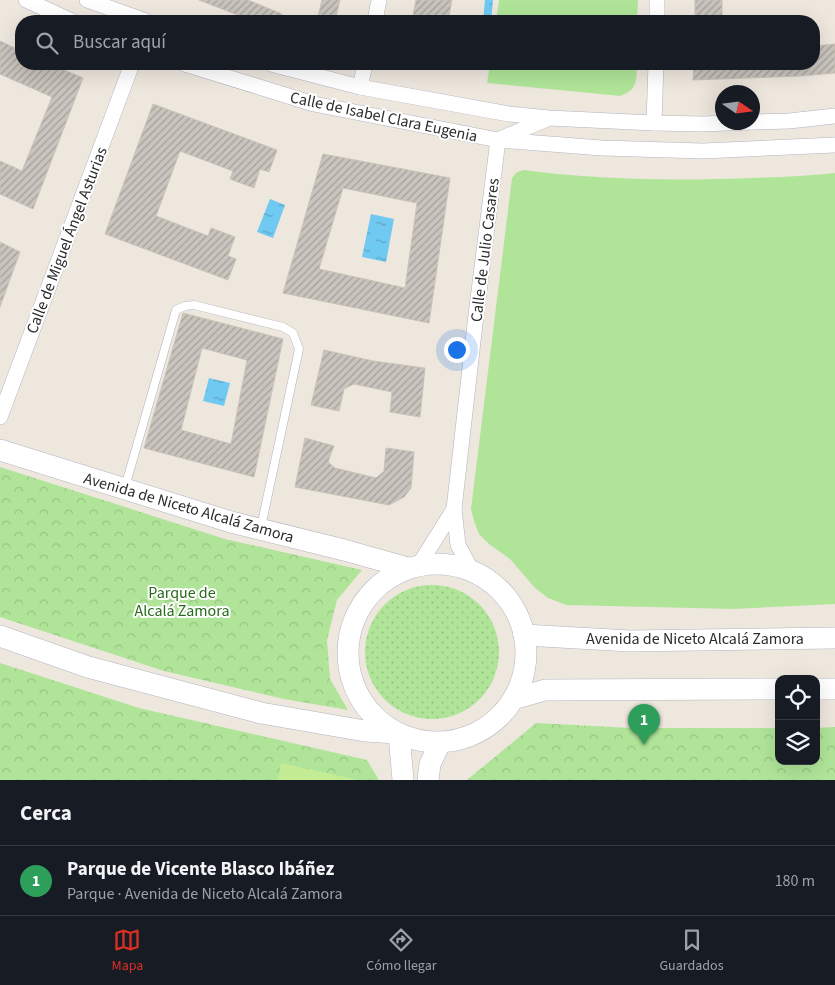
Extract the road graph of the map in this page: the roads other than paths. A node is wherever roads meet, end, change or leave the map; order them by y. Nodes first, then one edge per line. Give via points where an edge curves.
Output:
1 (26, 0) edge
2 (87, 0) edge
3 (379, 0) edge
4 (657, 0) edge
5 (59, 15) edge
6 (129, 15) edge
7 (376, 15) edge
8 (657, 15) edge
9 (130, 70) edge
10 (204, 70) edge
11 (293, 70) edge
12 (364, 70) edge
13 (656, 70) edge
14 (360, 88) junction
15 (835, 116) edge
16 (549, 118) junction
17 (760, 121) edge
18 (654, 124) junction
19 (715, 124) edge
20 (498, 140) junction
21 (835, 143) edge
22 (0, 416) edge
23 (0, 450) edge
24 (124, 489) junction
25 (454, 509) junction
26 (260, 530) junction
27 (413, 567) junction
28 (472, 571) junction
29 (524, 635) junction
30 (0, 636) edge
31 (835, 638) edge
32 (775, 689) edge
33 (820, 689) edge
34 (835, 689) edge
35 (513, 699) junction
36 (398, 734) junction
37 (440, 742) junction
38 (403, 780) edge
39 (428, 780) edge

1 - 5 street
2 - 6 street
3 - 7 street
4 - 8 street
9 - 22 street, Calle de Miguel Ángel Asturias
10 - 20 street, Calle de Isabel Clara Eugenia via 314,104
11 - 14 street, Calle de Isabel Clara Eugenia
12 - 14 street
13 - 18 street
14 - 16 street, Calle de Isabel Clara Eugenia
15 - 17 street, Calle de Isabel Clara Eugenia
16 - 18 street, Calle de Isabel Clara Eugenia
16 - 20 street, Calle de Isabel Clara Eugenia
18 - 19 street, Calle de Isabel Clara Eugenia
20 - 21 street, Calle de Isabel Clara Eugenia via 703,151 819,147
20 - 25 street, Calle de Julio Casares
23 - 24 street, Avenida de Niceto Alcalá Zamora
24 - 26 street, Avenida de Niceto Alcalá Zamora
24 - 26 lane via 176,310 194,305 283,327 293,333 299,349
25 - 27 street, Calle de Julio Casares
25 - 28 street, Calle de Julio Casares via 458,545
26 - 27 street, Avenida de Niceto Alcalá Zamora
27 - 28 street via 446,564
27 - 36 street via 387,579 370,594 357,614 349,636 352,682 362,703
28 - 29 street via 496,586 514,608
29 - 31 street, Avenida de Niceto Alcalá Zamora via 630,641
29 - 35 street via 524,671
30 - 36 street via 88,667 262,713
32 - 35 street via 545,690
33 - 34 street
35 - 37 street via 500,716 482,730 462,739
36 - 37 street via 419,741
36 - 38 street
37 - 39 street via 430,764

